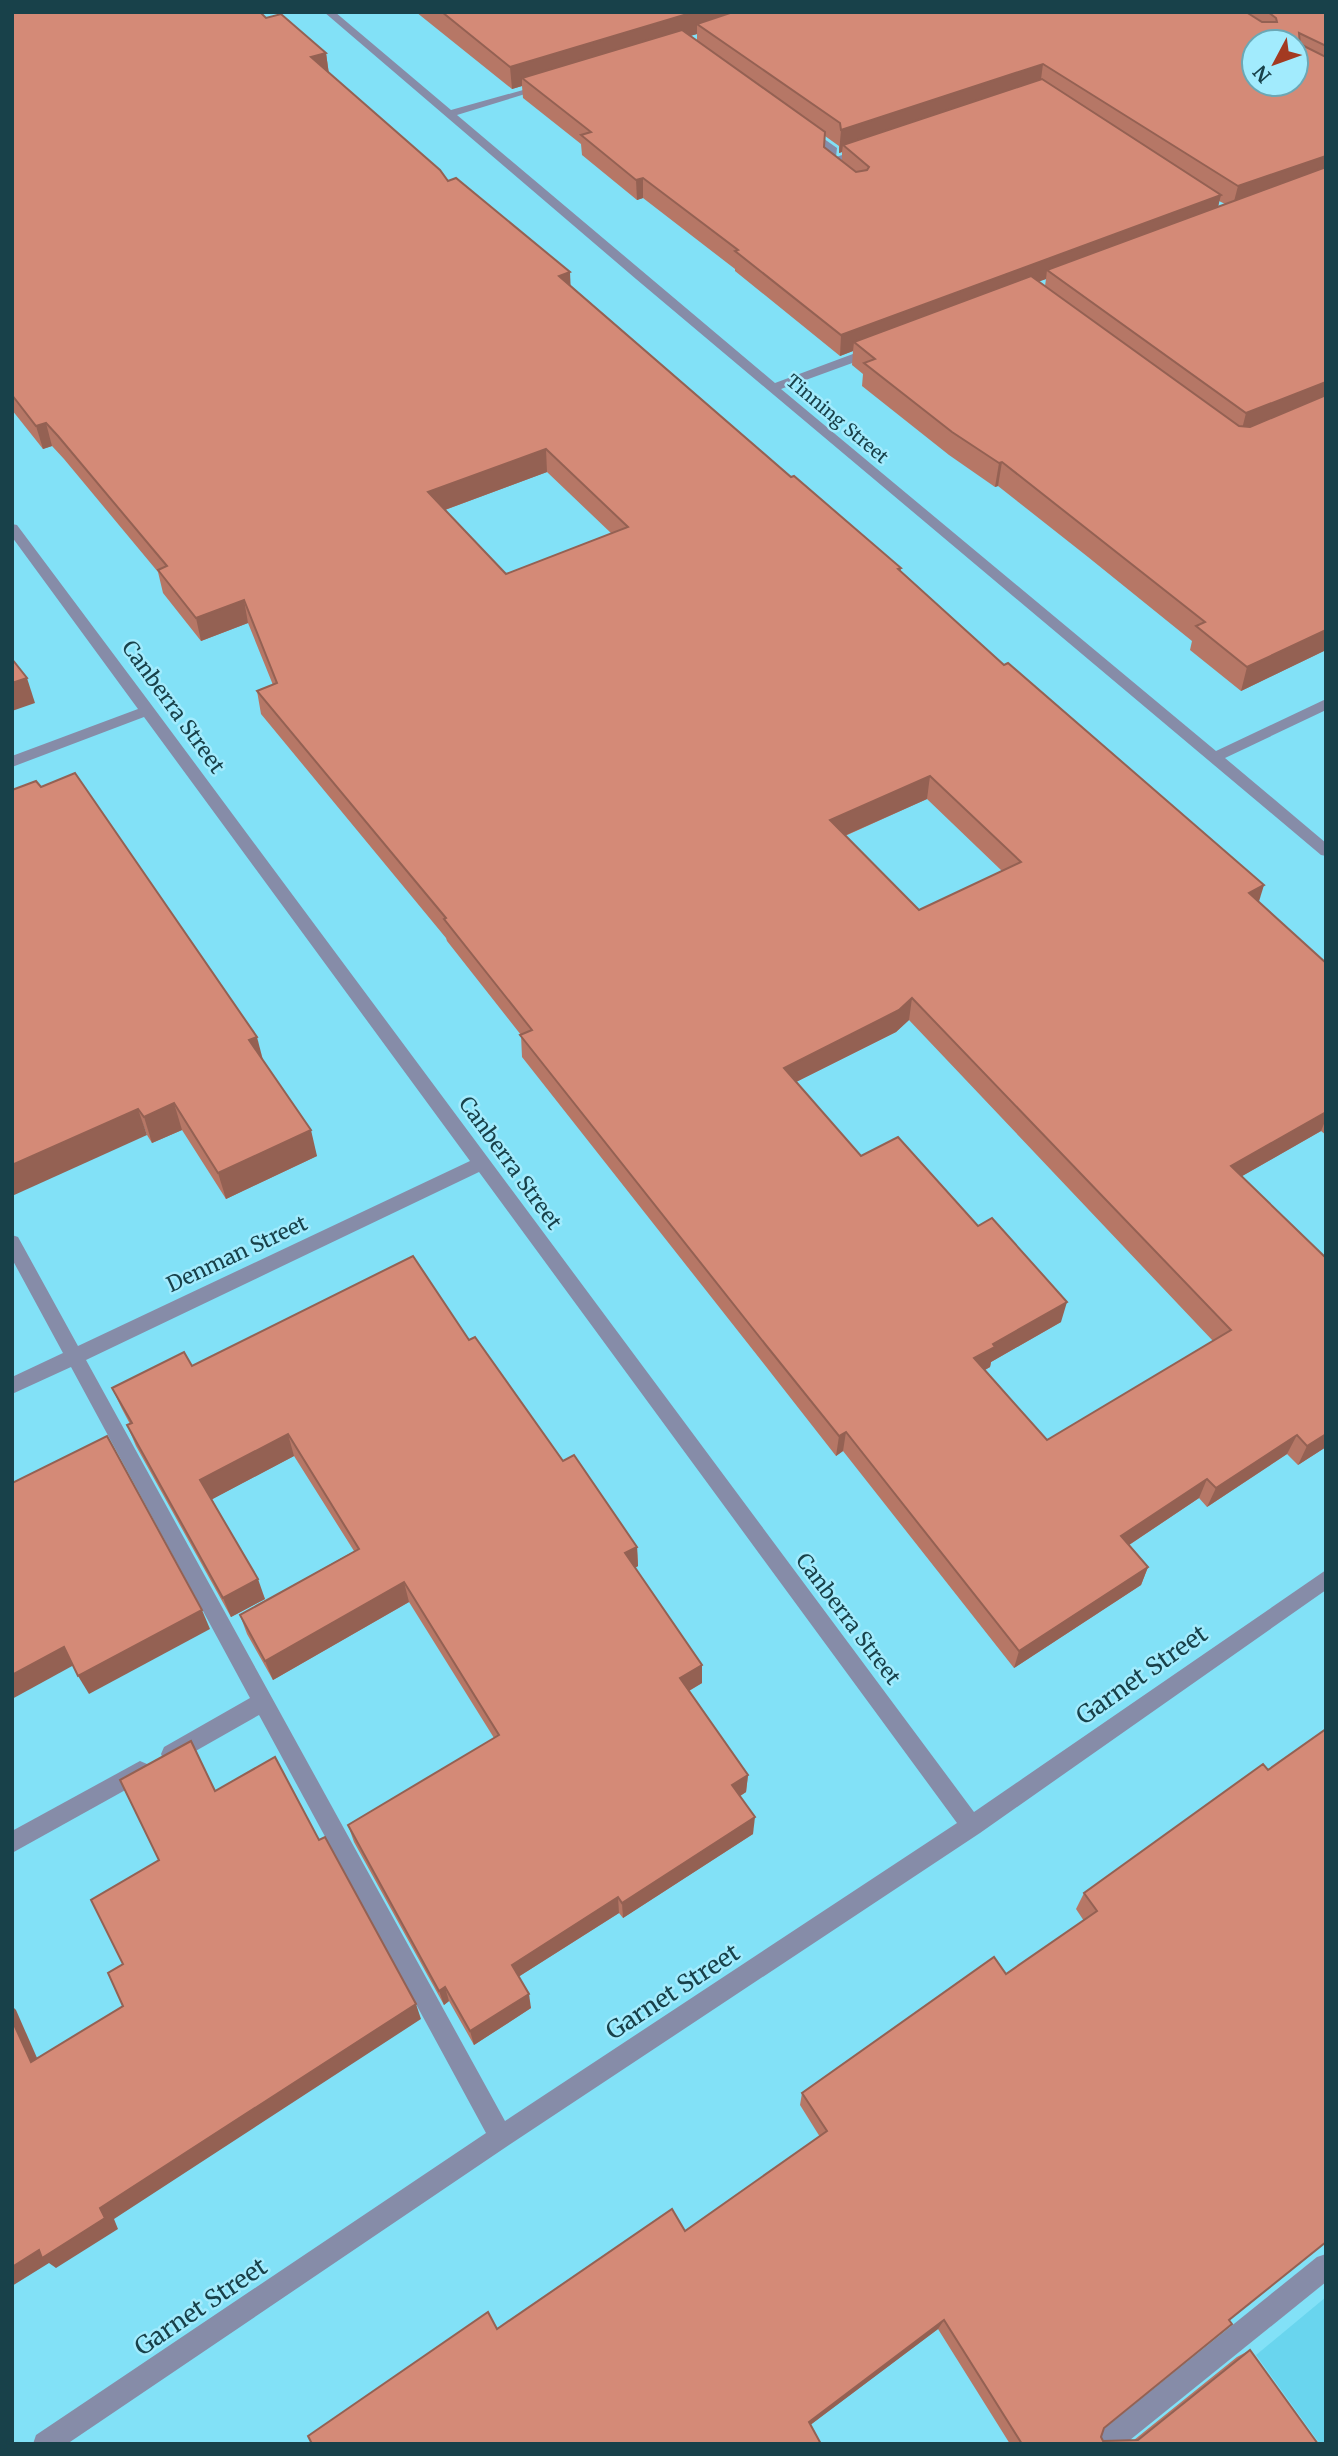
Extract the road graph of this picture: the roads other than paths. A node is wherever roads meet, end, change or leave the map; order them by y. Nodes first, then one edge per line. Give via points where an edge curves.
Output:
1 (329, 12) edge
2 (561, 80) edge
3 (450, 114) junction
4 (800, 127) edge
5 (878, 146) edge
6 (828, 163) junction
7 (839, 171) edge
8 (890, 344) edge
9 (773, 388) junction
10 (12, 528) edge
11 (1326, 704) edge
12 (148, 710) junction
13 (1215, 757) junction
14 (12, 762) edge
15 (1326, 851) edge
16 (482, 1163) junction
17 (12, 1242) edge
18 (76, 1355) junction
19 (12, 1386) edge
20 (1326, 1579) edge
21 (264, 1701) junction
22 (972, 1826) junction
23 (12, 1843) edge
24 (501, 2137) junction
25 (1326, 2266) edge
26 (45, 2444) edge
27 (1105, 2444) edge

1 - 3 street, Tinning Street
2 - 3 street
3 - 9 street, Tinning Street
4 - 6 street via 833,150
5 - 6 street
6 - 7 street
8 - 9 street
9 - 13 street, Tinning Street
10 - 12 street, Canberra Street
11 - 13 street
12 - 14 street
12 - 16 street, Canberra Street
13 - 15 street, Tinning Street
16 - 18 street, Denman Street
16 - 22 street, Canberra Street
17 - 18 street
18 - 19 street, Denman Street
18 - 21 street
20 - 22 street, Garnet Street
21 - 23 street
21 - 24 street
22 - 24 street, Garnet Street
24 - 26 street, Garnet Street
25 - 27 street

